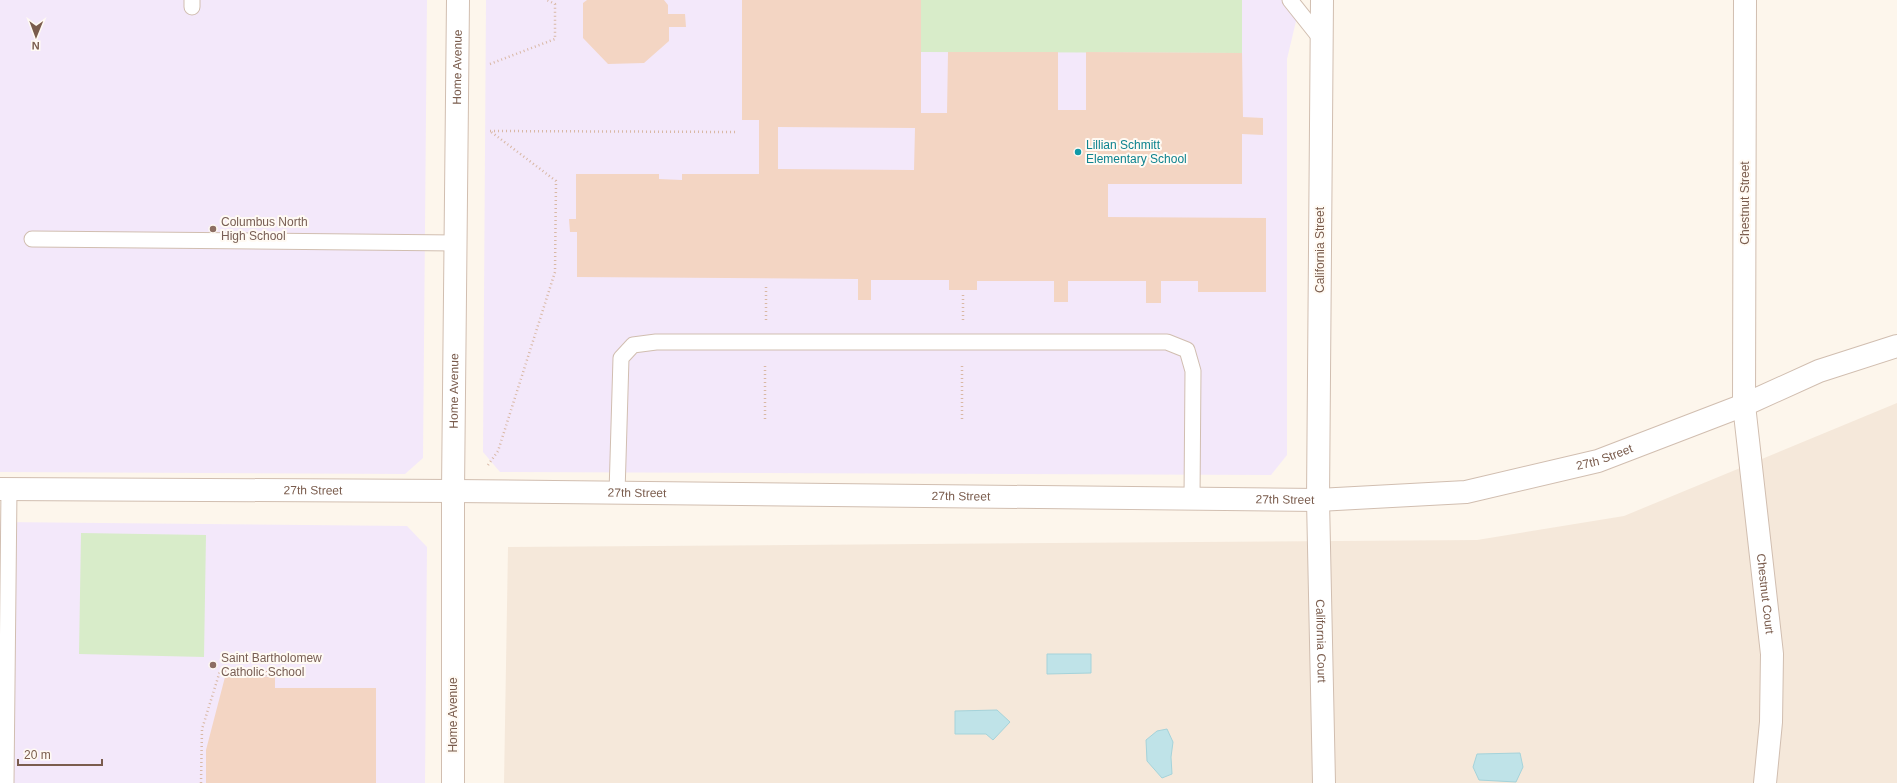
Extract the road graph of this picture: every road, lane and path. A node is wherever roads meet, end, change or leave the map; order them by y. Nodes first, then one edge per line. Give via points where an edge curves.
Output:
1 (458, 0) edge
2 (547, 0) edge
3 (1290, 0) edge
4 (1322, 0) edge
5 (1746, 0) edge
6 (1321, 39) junction
7 (490, 64) dead end
8 (736, 132) dead end
9 (32, 239) dead end
10 (456, 243) junction
11 (1897, 346) edge
12 (1744, 405) junction
13 (488, 465) dead end
14 (4, 489) edge
15 (453, 491) junction
16 (617, 493) junction
17 (1192, 498) junction
18 (1318, 500) junction
19 (267, 677) dead end
20 (6, 783) edge
21 (201, 783) edge
22 (453, 783) edge
23 (1324, 783) edge
24 (1765, 783) edge

1 - 10 street, Home Avenue
2 - 7 path via 556,4 555,40
3 - 6 lane
4 - 6 street, California Street
5 - 12 street, Chestnut Street
6 - 18 street, California Street
8 - 13 path via 490,131 556,181 555,272 498,451
9 - 10 lane
10 - 15 street, Home Avenue
11 - 12 street, 27th Street via 1819,371
12 - 18 street, 27th Street via 1598,461 1466,492
12 - 24 street, Chestnut Court via 1772,654 1771,722
14 - 15 street, 27th Street
14 - 20 lane
15 - 16 street, 27th Street
15 - 22 street, Home Avenue
16 - 17 street, 27th Street
16 - 17 lane via 620,358 633,344 1167,342 1187,350 1193,372
17 - 18 street, 27th Street
18 - 23 street, California Court
19 - 21 path via 266,672 220,671 202,729

